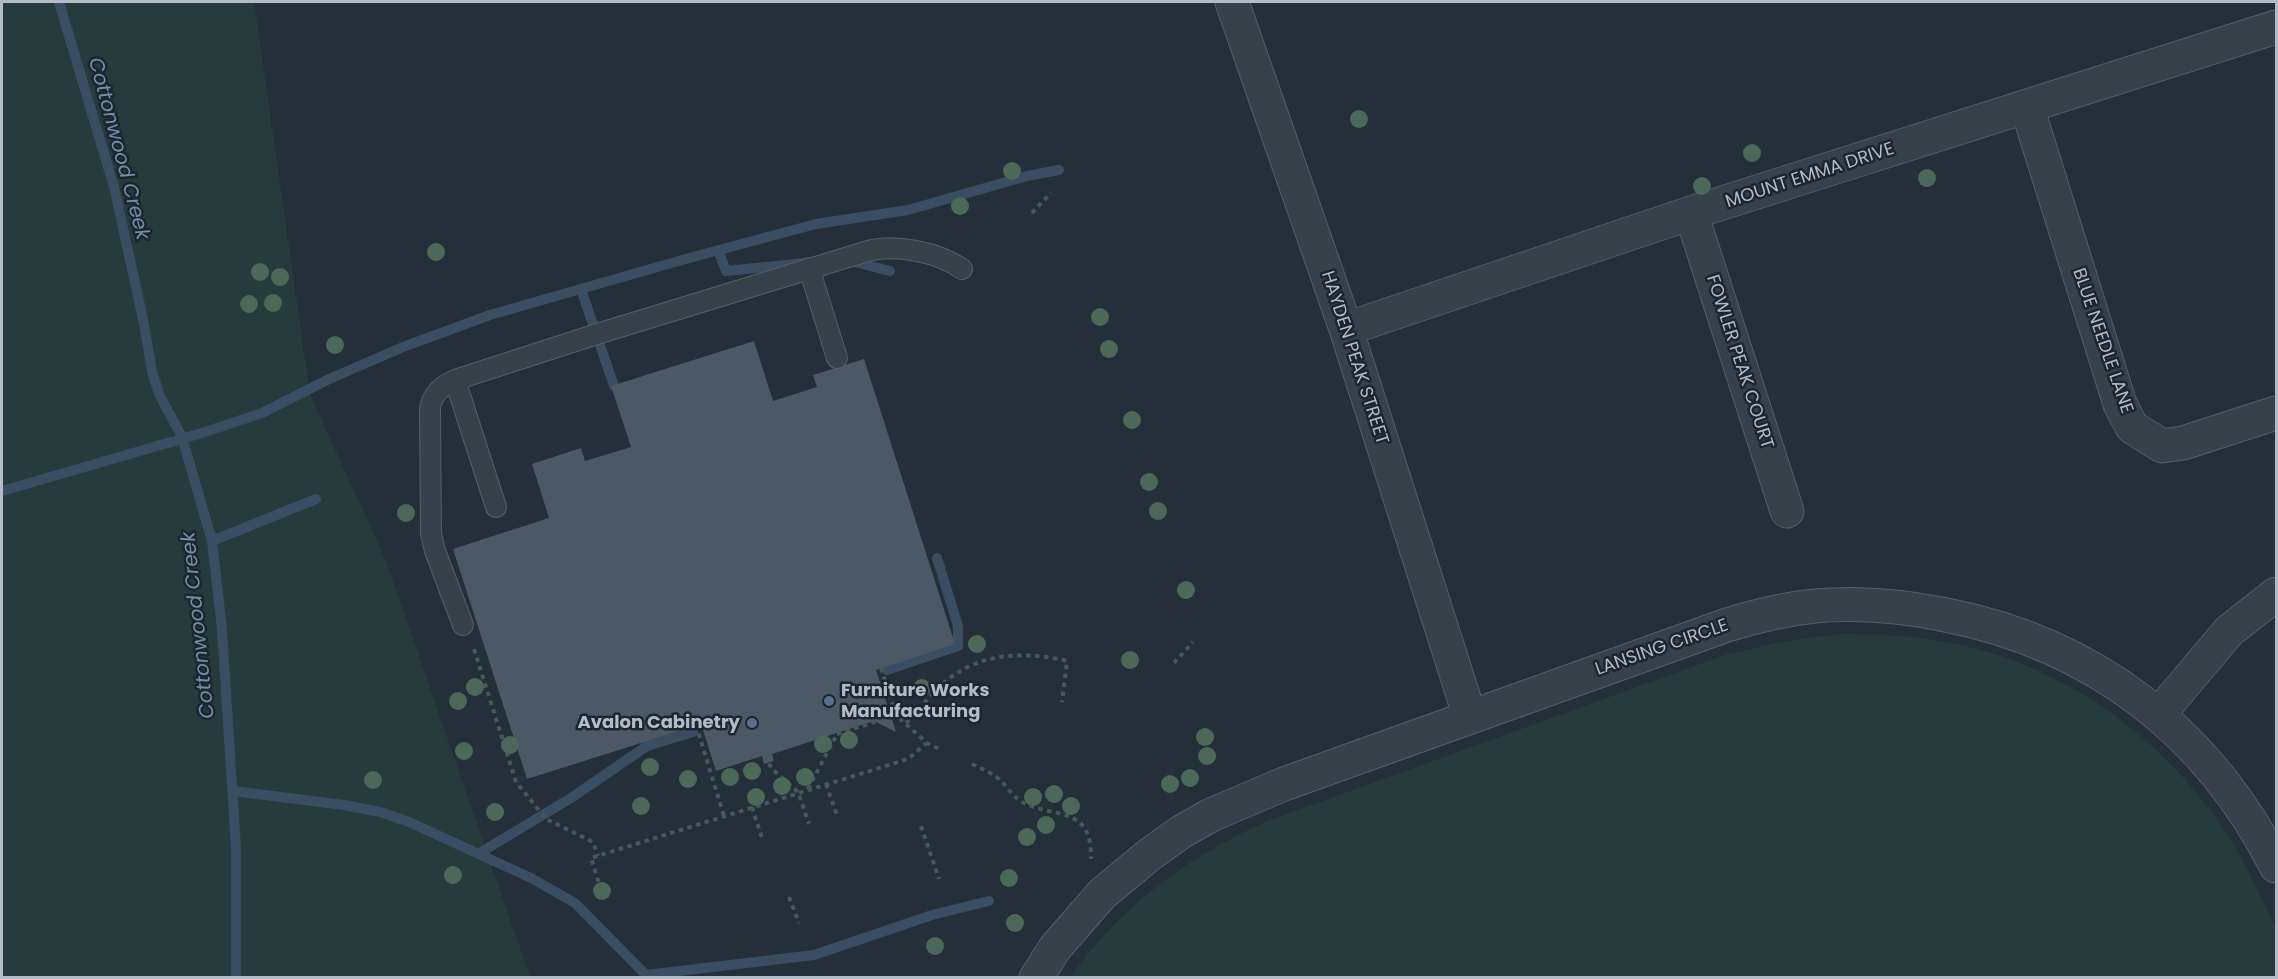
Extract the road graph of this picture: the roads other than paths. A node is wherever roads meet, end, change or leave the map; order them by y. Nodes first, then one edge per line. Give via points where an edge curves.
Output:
1 (1232, 2) edge
2 (2277, 27) edge
3 (2027, 107) junction
4 (1691, 213) junction
5 (809, 268) junction
6 (962, 269) dead end
7 (1346, 329) junction
8 (837, 358) dead end
9 (455, 380) junction
10 (2277, 413) edge
11 (496, 507) dead end
12 (1787, 511) dead end
13 (2277, 594) edge
14 (467, 632) road end
15 (2159, 714) junction
16 (1470, 717) junction
17 (2277, 866) edge
18 (1036, 978) edge

1 - 7 street, HAYDEN PEAK STREET
2 - 3 street, MOUNT EMMA DRIVE
3 - 4 street, MOUNT EMMA DRIVE
3 - 10 street, BLUE NEEDLE LANE via 2120,404 2133,427 2162,446
4 - 7 street, MOUNT EMMA DRIVE
4 - 12 street, FOWLER PEAK COURT
5 - 6 lane via 891,247 947,260
5 - 8 lane
5 - 9 lane
7 - 16 street, HAYDEN PEAK STREET
9 - 11 lane
9 - 14 lane via 441,388 432,401 431,534
13 - 15 street via 2229,631
15 - 16 street, LANSING CIRCLE via 2080,661 2008,631 1905,608 1830,605 1726,625
15 - 17 street, LANSING CIRCLE via 2229,788
16 - 18 street, LANSING CIRCLE via 1266,791 1181,832 1102,894

